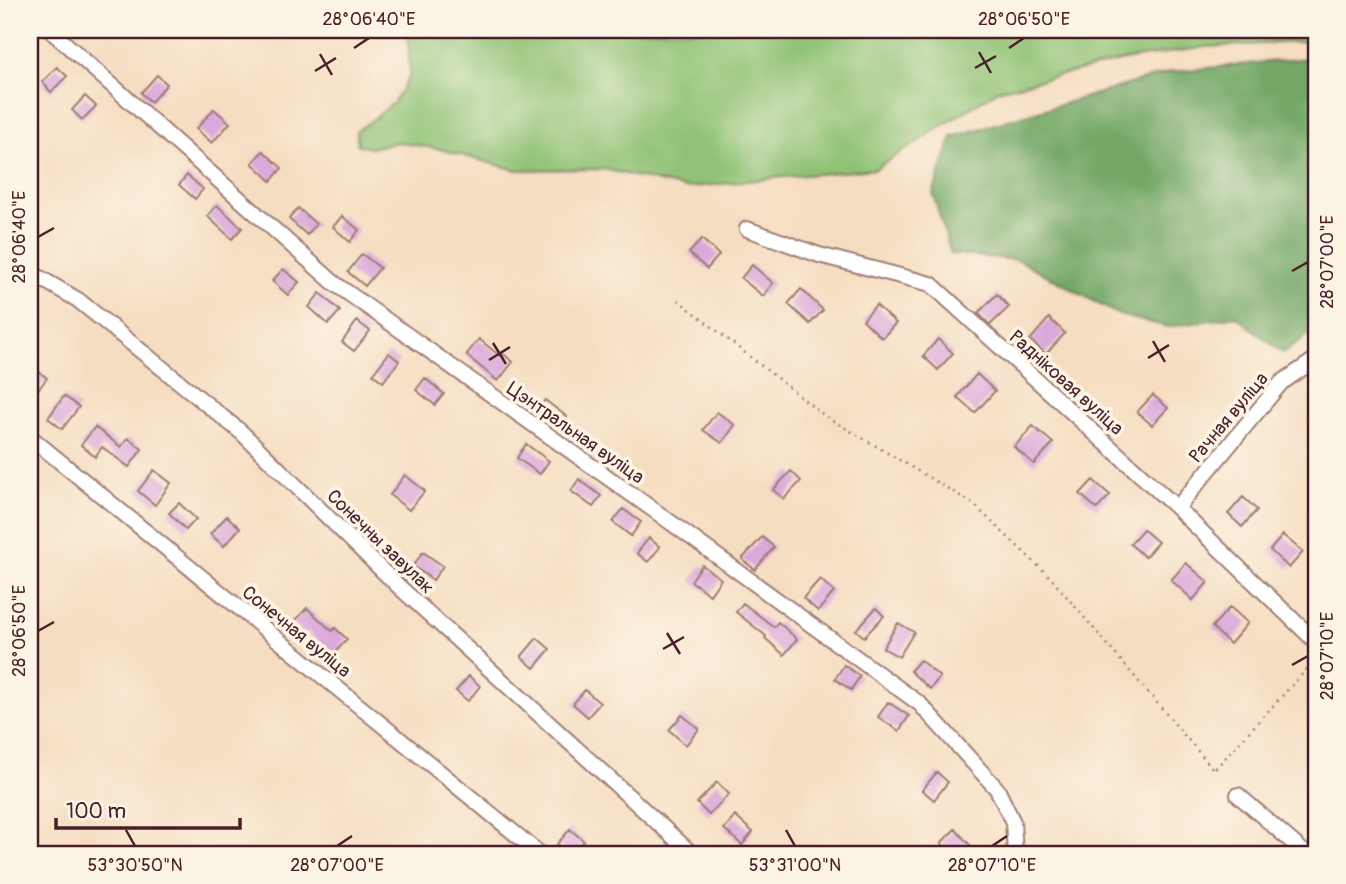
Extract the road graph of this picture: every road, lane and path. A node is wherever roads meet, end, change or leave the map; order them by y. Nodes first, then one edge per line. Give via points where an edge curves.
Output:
1 (50, 30) edge
2 (747, 229) dead end
3 (30, 272) edge
4 (678, 300) dead end
5 (1316, 359) edge
6 (30, 437) edge
7 (1177, 508) junction
8 (1316, 642) edge
9 (1316, 659) edge
10 (1238, 795) dead end
11 (540, 854) edge
12 (692, 854) edge
13 (1015, 854) edge
14 (1306, 854) edge

1 - 13 street, Цэнтральная вуліца via 334,284 920,704 997,789 1013,822
2 - 7 street, Радніковая вуліца via 819,255 931,284
3 - 12 street, Сонечны завулак via 78,300 241,432 395,583
4 - 9 path via 825,415 972,503 1051,577 1214,770
5 - 7 street, Рачная вуліца via 1281,383
6 - 11 street, Сонечная вуліца
7 - 8 street, Радніковая вуліца
10 - 14 street

